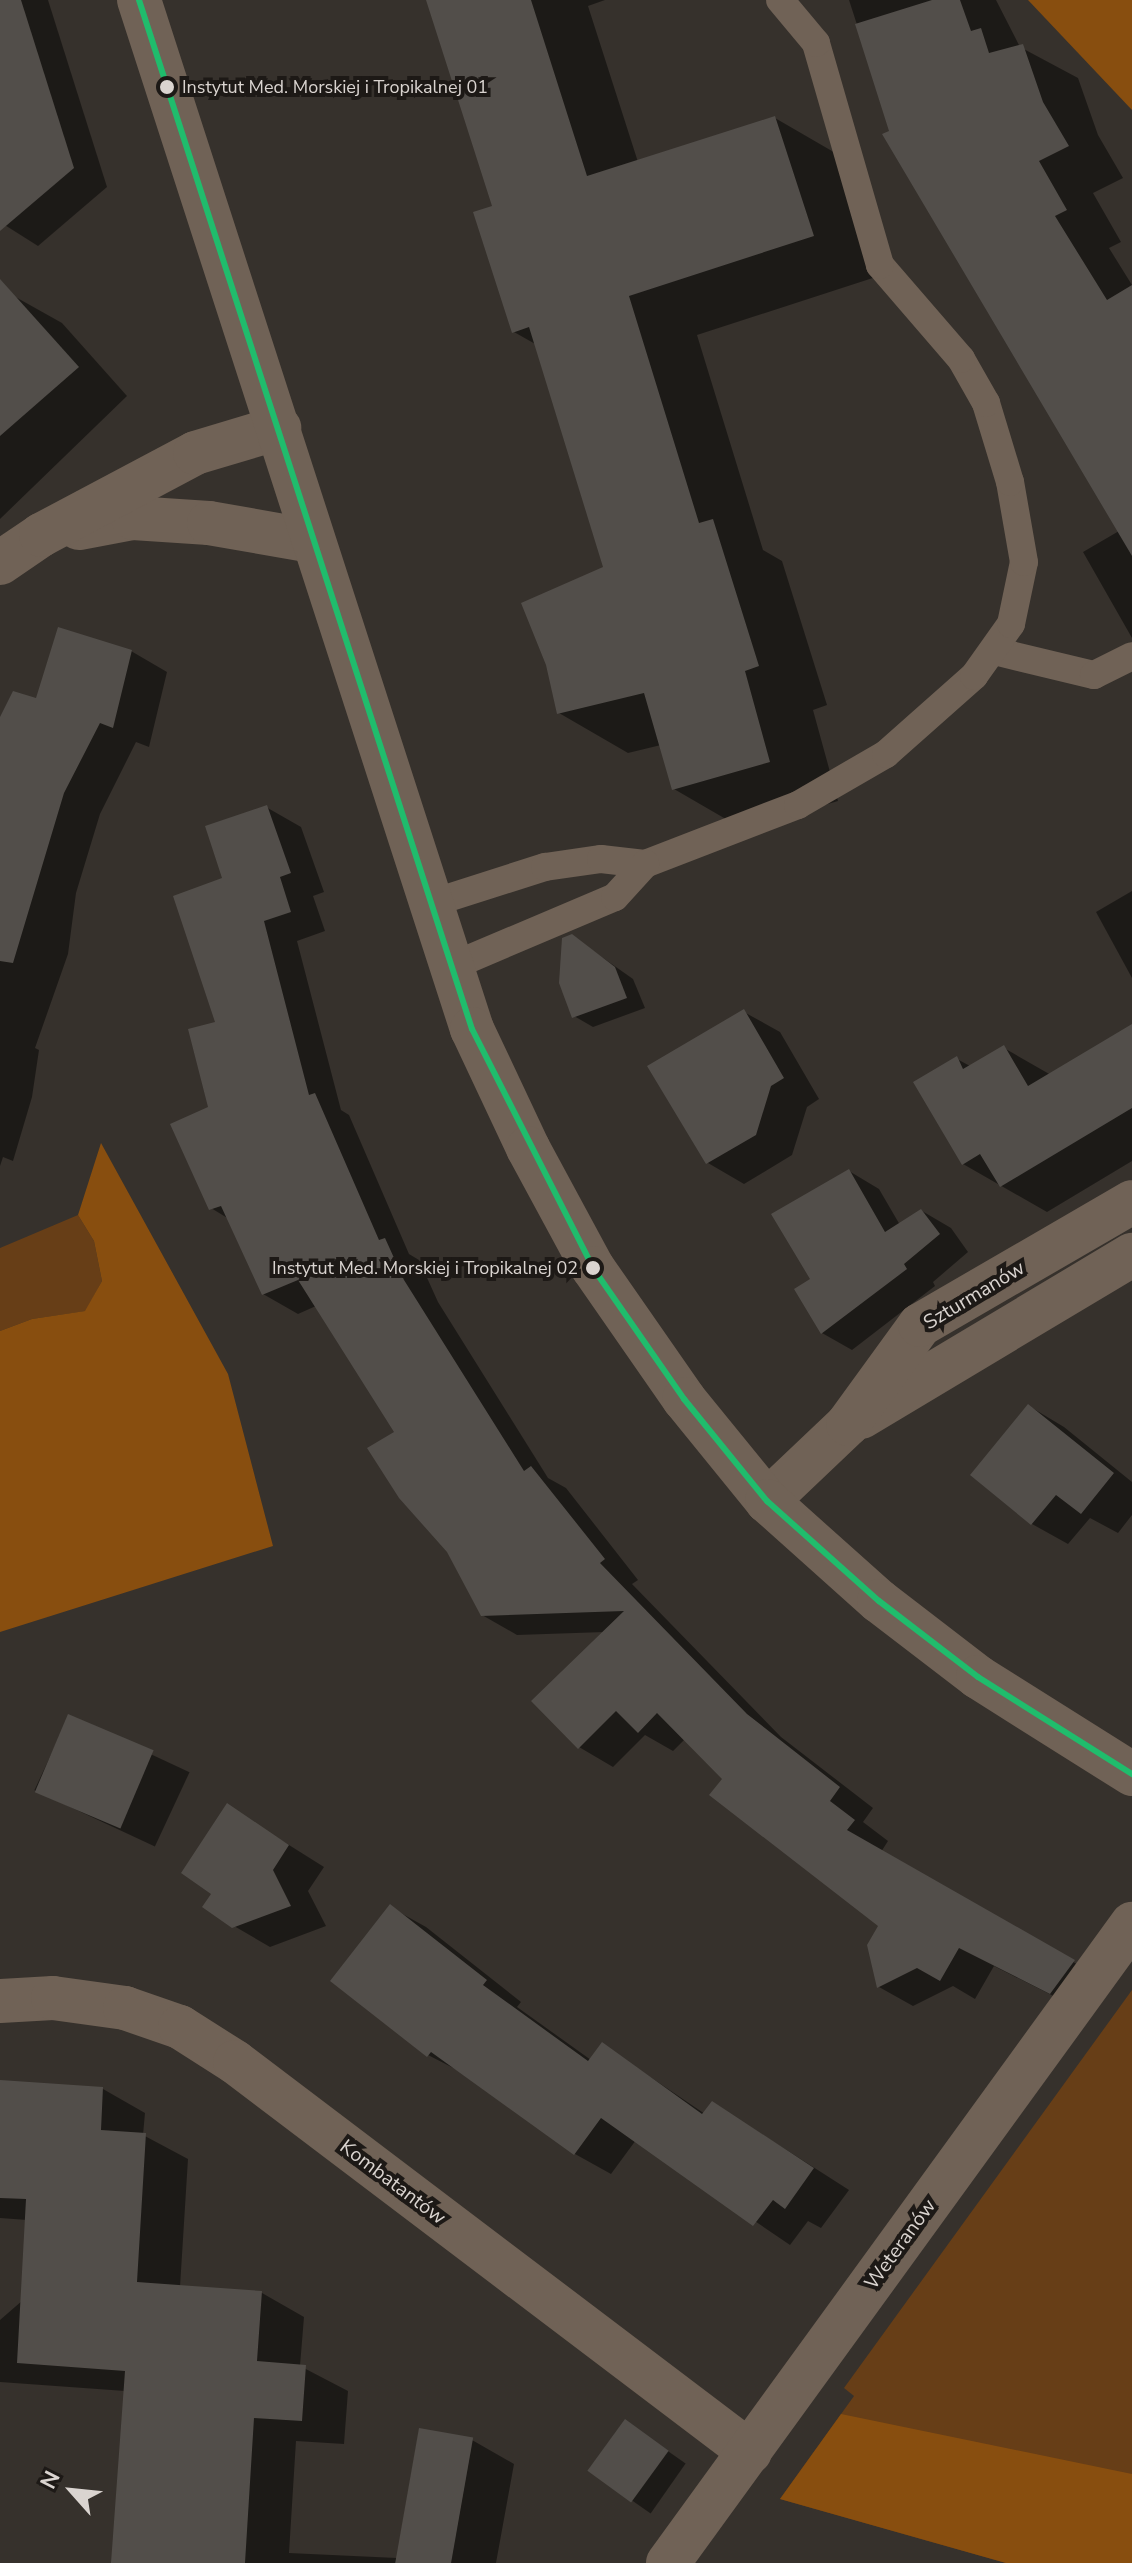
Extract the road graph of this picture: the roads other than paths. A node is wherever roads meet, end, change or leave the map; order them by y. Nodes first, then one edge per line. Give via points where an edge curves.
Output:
1 (139, 0) edge
2 (780, 0) edge
3 (279, 428) junction
4 (41, 535) junction
5 (312, 541) junction
6 (0, 563) edge
7 (994, 651) junction
8 (1132, 656) edge
9 (645, 864) junction
10 (429, 904) junction
11 (450, 967) junction
12 (1132, 1202) edge
13 (1132, 1255) edge
14 (848, 1424) junction
15 (767, 1501) junction
16 (1132, 1774) edge
17 (1132, 1924) edge
18 (0, 2001) edge
19 (750, 2452) junction
20 (668, 2563) edge

1 - 3 street
2 - 7 lane via 816,43 880,265 961,359 986,403 1010,482 1024,562 1020,600
3 - 4 street via 195,453
3 - 5 street
4 - 5 street via 133,518 209,523
4 - 6 street
5 - 10 street
7 - 8 lane via 1094,675
7 - 9 lane via 974,676 886,754 772,817
9 - 10 lane via 601,859 545,867
9 - 11 lane via 615,897
10 - 11 street
11 - 15 street via 521,1135 593,1268 684,1399
12 - 14 street, Szturmanów via 920,1325
13 - 14 street, Szturmanów
14 - 15 street, Szturmanów
15 - 16 street via 879,1601 978,1677
17 - 19 street, Weteranów
18 - 19 street, Kombatantów via 53,1998 125,2008 180,2027 235,2062
19 - 20 street, Weteranów

